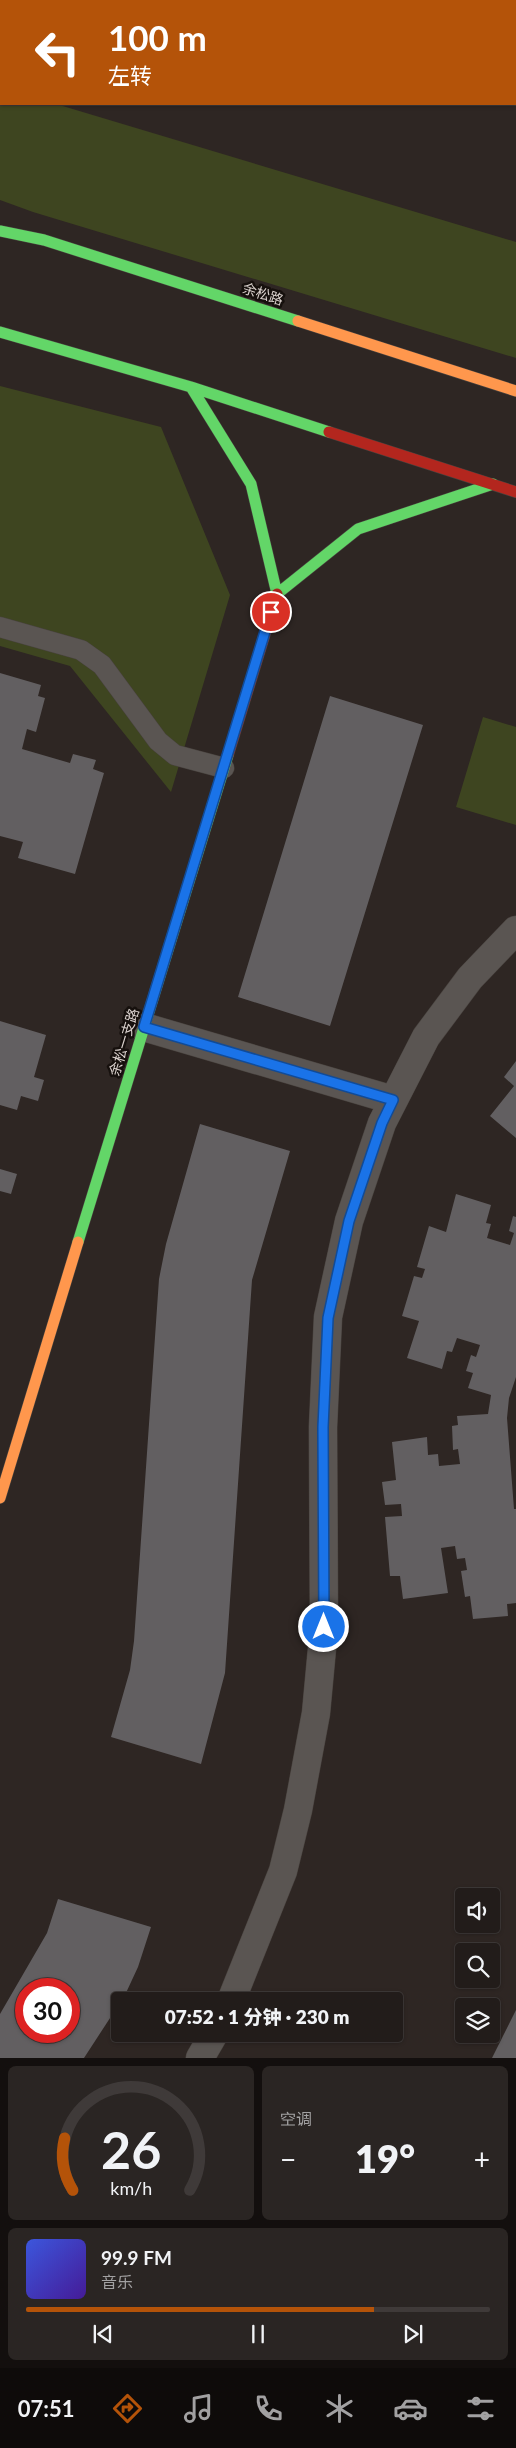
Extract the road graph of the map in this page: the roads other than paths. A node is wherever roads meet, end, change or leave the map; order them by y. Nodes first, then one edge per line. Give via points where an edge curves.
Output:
1 (0, 225) edge
2 (0, 231) edge
3 (44, 240) junction
4 (0, 332) edge
5 (191, 387) junction
6 (516, 392) edge
7 (493, 484) junction
8 (516, 492) edge
9 (277, 594) junction
10 (0, 627) edge
11 (224, 768) junction
12 (516, 930) edge
13 (144, 1027) junction
14 (393, 1100) junction
15 (0, 1498) edge
16 (235, 1992) edge
17 (209, 2042) edge
18 (200, 2058) edge

1 - 3 main road
2 - 3 main road, 余松路
3 - 6 main road, 余松路
4 - 5 main road
5 - 7 main road
5 - 9 main road via 250,484
7 - 8 main road
7 - 9 main road via 358,528
9 - 11 main road, 余松一支路
10 - 11 lane via 81,650 102,665 158,741 175,755
11 - 13 main road, 余松一支路
12 - 14 street via 470,978 426,1037
13 - 14 street
13 - 15 main road, 余松一支路
14 - 16 street via 349,1221 328,1318 323,1427 324,1627 316,1713 283,1871
17 - 18 street

